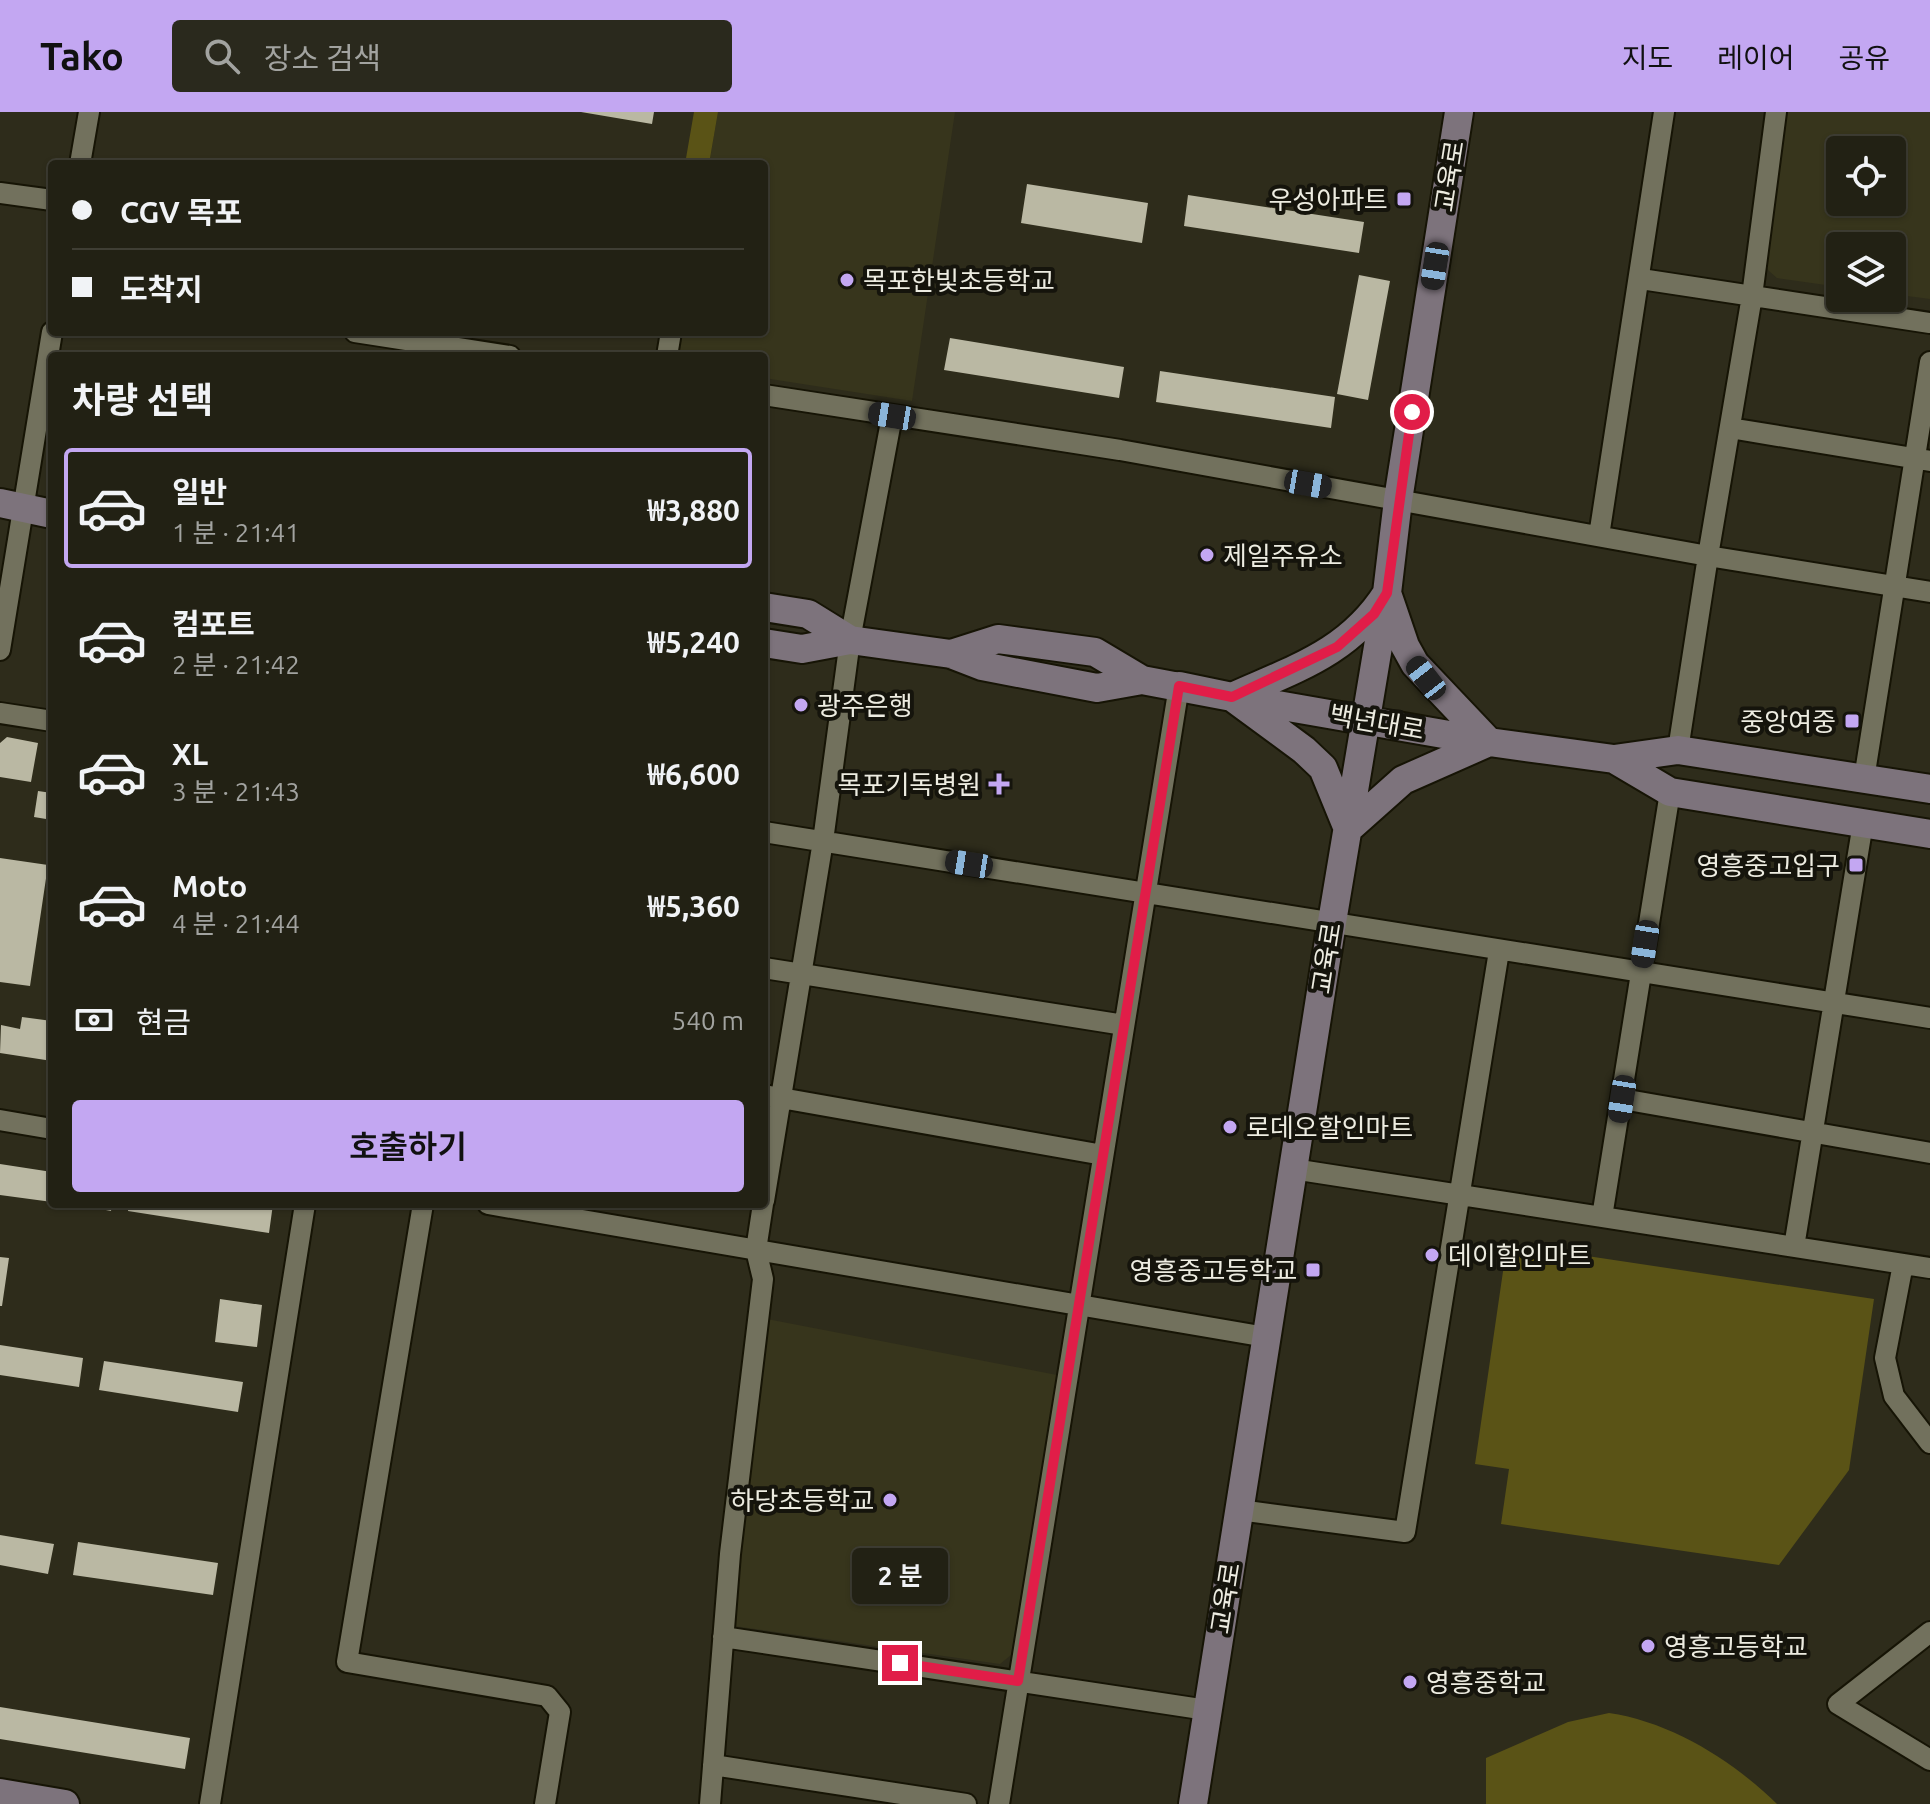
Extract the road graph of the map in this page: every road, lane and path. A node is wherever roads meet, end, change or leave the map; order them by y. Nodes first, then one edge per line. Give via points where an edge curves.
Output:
1 (89, 112) edge
2 (1459, 112) edge
3 (1664, 112) edge
4 (1776, 112) edge
5 (81, 160) edge
6 (0, 193) edge
7 (48, 199) edge
8 (1641, 279) junction
9 (1752, 296) junction
10 (1930, 323) edge
11 (381, 336) edge
12 (484, 352) edge
13 (1930, 362) edge
14 (48, 371) edge
15 (768, 396) edge
16 (892, 416) junction
17 (1730, 428) junction
18 (1922, 460) edge
19 (1398, 500) junction
20 (34, 509) edge
21 (1599, 536) junction
22 (1708, 556) junction
23 (1895, 586) junction
24 (1930, 592) edge
25 (1387, 593) junction
26 (768, 608) edge
27 (850, 640) junction
28 (768, 644) edge
29 (0, 650) edge
30 (1179, 686) junction
31 (1232, 697) junction
32 (0, 713) edge
33 (1366, 719) junction
34 (48, 720) edge
35 (1489, 742) junction
36 (1678, 750) junction
37 (1614, 759) junction
38 (1864, 779) junction
39 (1930, 789) edge
40 (1670, 792) junction
41 (1863, 823) junction
42 (1348, 829) junction
43 (768, 833) edge
44 (1930, 834) edge
45 (823, 841) junction
46 (1145, 892) junction
47 (1332, 922) junction
48 (1499, 951) junction
49 (768, 969) edge
50 (801, 974) junction
51 (1640, 974) junction
52 (1834, 1004) junction
53 (1930, 1018) edge
54 (1124, 1025) junction
55 (772, 1096) edge
56 (1622, 1099) junction
57 (0, 1120) edge
58 (48, 1128) edge
59 (1813, 1132) junction
60 (768, 1149) edge
61 (1930, 1153) edge
62 (1103, 1155) junction
63 (1293, 1169) junction
64 (1460, 1195) junction
65 (304, 1208) edge
66 (422, 1208) edge
67 (533, 1208) edge
68 (763, 1208) edge
69 (1602, 1217) junction
70 (1794, 1247) junction
71 (756, 1250) junction
72 (1903, 1264) junction
73 (1930, 1268) edge
74 (1079, 1305) junction
75 (1266, 1337) junction
76 (1930, 1443) edge
77 (1239, 1510) junction
78 (1930, 1632) edge
79 (723, 1637) junction
80 (1018, 1681) junction
81 (1207, 1710) junction
82 (1930, 1760) edge
83 (713, 1765) junction
84 (0, 1793) edge
85 (65, 1804) edge
86 (210, 1804) edge
87 (545, 1804) edge
88 (710, 1804) edge
89 (966, 1804) edge
90 (999, 1804) edge
91 (1193, 1804) edge

1 - 5 street
2 - 19 street, 교육로
3 - 8 street
4 - 9 street
6 - 7 street
8 - 9 street
8 - 21 street
9 - 10 street
9 - 17 street
11 - 12 street
13 - 18 street
14 - 20 street
15 - 16 street
16 - 19 street
16 - 27 street
17 - 18 street
17 - 22 street
18 - 23 street
19 - 21 street
19 - 25 street, 교육로
20 - 29 street
21 - 22 street
22 - 23 street
22 - 36 street
23 - 24 street
23 - 38 street
25 - 31 street via 1374,614 1337,647
25 - 33 street, 교육로
25 - 35 street via 1415,664
26 - 27 street, 백년대로 via 808,614
27 - 28 street, 백년대로 via 802,649
27 - 30 street, 백년대로 via 951,654 998,639 1095,652 1142,680
27 - 45 street
30 - 31 street, 백년대로
30 - 46 street
31 - 33 street, 백년대로
31 - 42 street via 1323,768
32 - 34 street
33 - 35 street, 백년대로
33 - 42 street, 교육로
35 - 37 street, 백년대로
35 - 42 street via 1403,780
36 - 37 street, 백년대로
36 - 38 street, 백년대로
37 - 40 street, 백년대로
38 - 39 street, 백년대로
40 - 41 street, 백년대로
40 - 51 street
41 - 44 street, 백년대로
41 - 52 street
42 - 47 street, 교육로
43 - 45 street
45 - 46 street
45 - 50 street
46 - 47 street
46 - 54 street
47 - 48 street
47 - 63 street, 교육로
48 - 51 street
48 - 64 street
49 - 50 street
50 - 54 street
50 - 55 street
51 - 52 street
51 - 56 street
52 - 53 street
52 - 59 street
54 - 62 street
55 - 60 street
55 - 62 street
56 - 59 street
56 - 69 street
57 - 58 street
59 - 61 street
59 - 70 street
62 - 74 street
63 - 64 street
63 - 75 street, 교육로
64 - 69 street
64 - 77 street via 1405,1532
65 - 86 street
66 - 87 street via 347,1662 547,1696 560,1712
67 - 71 street
68 - 71 street
69 - 70 street
70 - 72 street
71 - 74 street
71 - 79 street via 763,1279
72 - 73 street
72 - 76 street via 1885,1358 1894,1396
74 - 75 street
74 - 80 street
75 - 77 street, 교육로
77 - 81 street, 교육로
78 - 82 street via 1838,1704
79 - 80 street
79 - 83 street
80 - 81 street
80 - 90 street
81 - 91 street, 교육로
83 - 88 street
83 - 89 street
84 - 85 street

